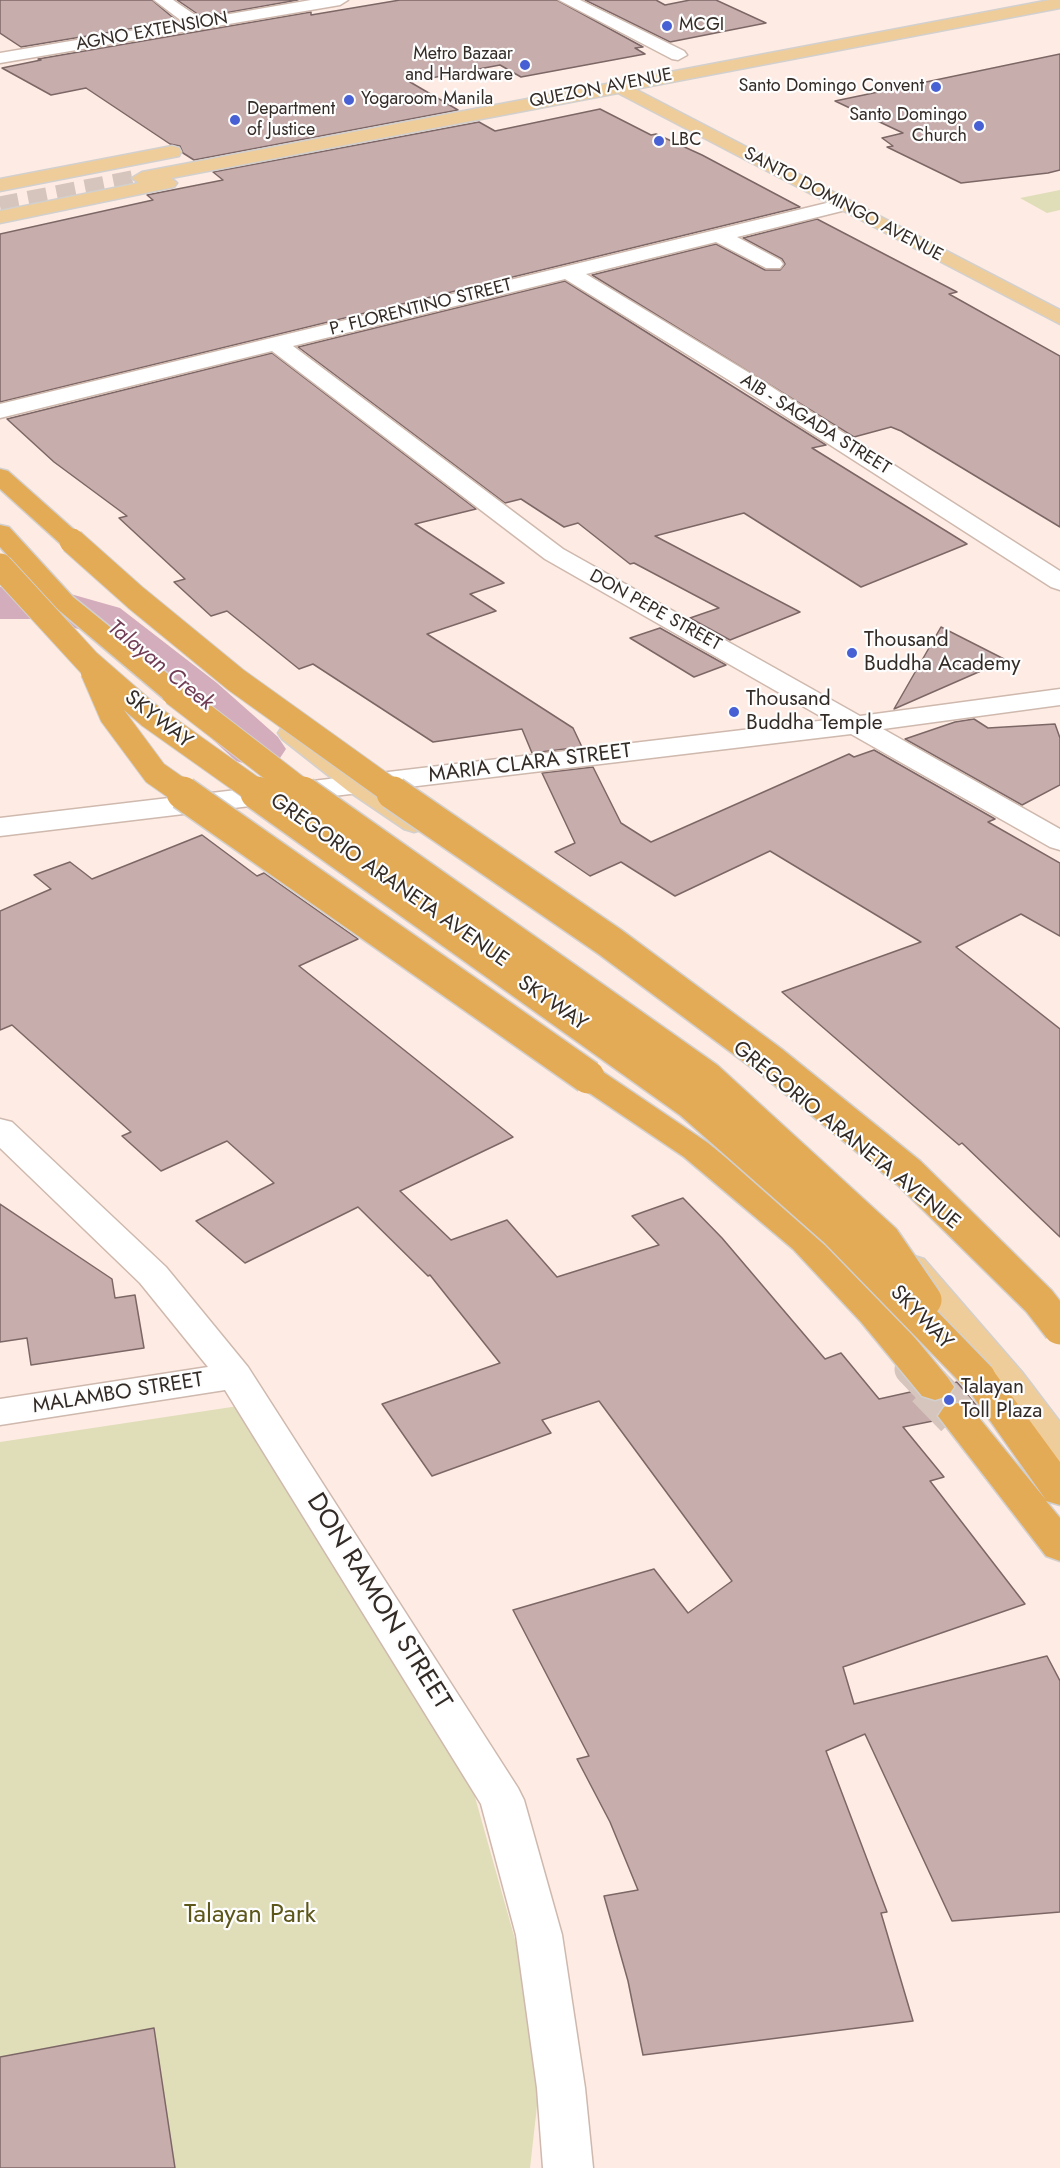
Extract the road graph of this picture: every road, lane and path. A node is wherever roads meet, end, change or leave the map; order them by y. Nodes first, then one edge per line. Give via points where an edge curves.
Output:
1 (162, 0) edge
2 (340, 0) edge
3 (567, 0) edge
4 (987, 0) edge
5 (1060, 3) edge
6 (198, 24) junction
7 (790, 38) junction
8 (756, 43) dead end
9 (825, 50) junction
10 (700, 52) dead end
11 (678, 55) junction
12 (0, 58) edge
13 (654, 60) dead end
14 (627, 92) junction
15 (193, 148) dead end
16 (0, 185) edge
17 (843, 205) junction
18 (0, 217) edge
19 (718, 235) junction
20 (773, 264) dead end
21 (568, 272) junction
22 (1060, 318) edge
23 (275, 343) junction
24 (0, 411) edge
25 (0, 470) edge
26 (0, 476) edge
27 (0, 532) edge
28 (6, 568) edge
29 (1060, 582) edge
30 (54, 606) junction
31 (88, 662) junction
32 (1060, 697) edge
33 (855, 725) junction
34 (358, 785) junction
35 (266, 797) junction
36 (0, 828) edge
37 (1060, 841) edge
38 (0, 1129) edge
39 (1060, 1327) edge
40 (235, 1376) junction
41 (979, 1378) junction
42 (0, 1412) edge
43 (1060, 1449) edge
44 (1060, 1491) edge
45 (1060, 1546) edge
46 (568, 2168) edge

1 - 6 street
2 - 6 street, AGNO EXTENSION
3 - 11 street
4 - 7 main road, QUEZON AVENUE
5 - 9 main road, QUEZON AVENUE
6 - 12 street, AGNO EXTENSION
7 - 8 main road
7 - 9 main road, QUEZON AVENUE via 135,174
9 - 14 main road
10 - 11 main road
11 - 13 main road
14 - 17 main road, SANTO DOMINGO AVENUE
14 - 18 main road
15 - 16 main road
17 - 19 street, P. FLORENTINO STREET
17 - 22 main road, SANTO DOMINGO AVENUE
19 - 20 street
19 - 21 street, P. FLORENTINO STREET
21 - 23 street, P. FLORENTINO STREET
21 - 29 street, AIB - SAGADA STREET
23 - 24 street, P. FLORENTINO STREET
23 - 33 street, DON PEPE STREET via 554,554
25 - 34 main road, GREGORIO ARANETA AVENUE via 192,654
26 - 39 highway, bridge via 136,598 236,680 610,942 773,1063 909,1173 1039,1301
27 - 30 highway
28 - 30 main road, GREGORIO ARANETA AVENUE, bridge
28 - 31 highway, SKYWAY, bridge via 43,615
30 - 35 main road, GREGORIO ARANETA AVENUE via 134,695
30 - 41 highway, bridge via 298,789 707,1078 884,1240
31 - 41 highway, SKYWAY, bridge via 150,716 225,771 690,1102 837,1232
31 - 45 highway, bridge via 112,715 155,773 696,1150 806,1241 874,1313
32 - 33 street, MARIA CLARA STREET
33 - 34 street, MARIA CLARA STREET
33 - 37 street, DON PEPE STREET
34 - 35 street, MARIA CLARA STREET
34 - 39 main road, GREGORIO ARANETA AVENUE via 742,1049 858,1140 977,1245
35 - 36 street, MARIA CLARA STREET
35 - 43 main road, GREGORIO ARANETA AVENUE via 693,1091 806,1175 918,1273 1009,1381
38 - 40 street, DON RAMON STREET via 153,1275
40 - 42 street, MALAMBO STREET
40 - 46 street, DON RAMON STREET via 502,1800 539,1935
41 - 44 highway, SKYWAY

